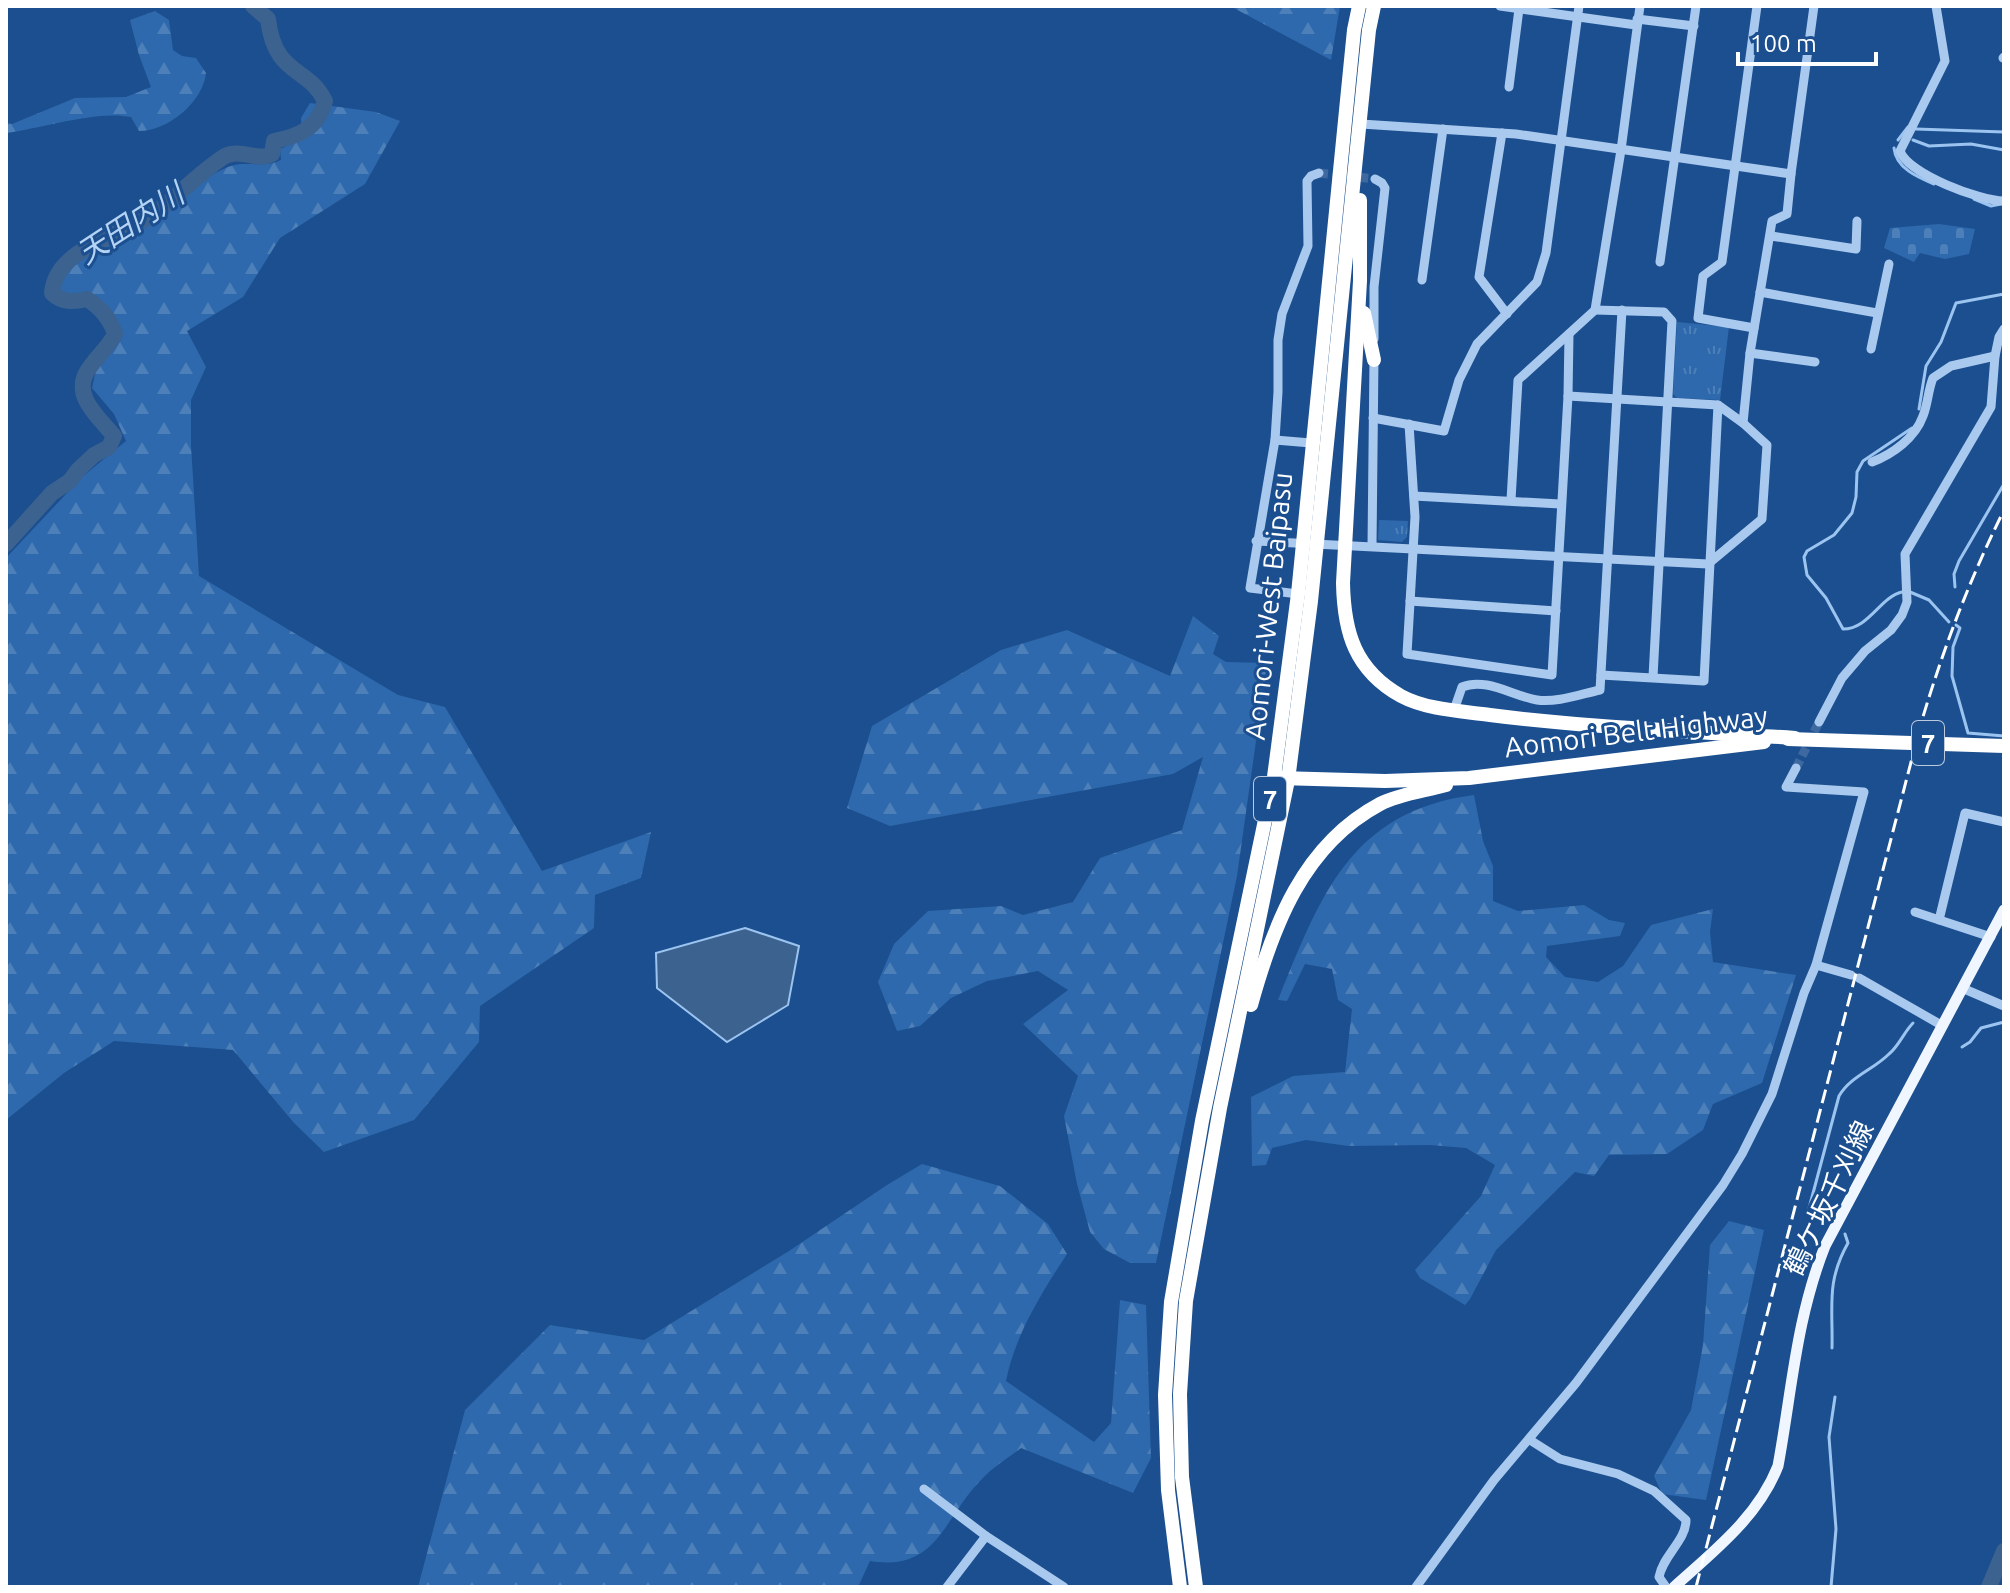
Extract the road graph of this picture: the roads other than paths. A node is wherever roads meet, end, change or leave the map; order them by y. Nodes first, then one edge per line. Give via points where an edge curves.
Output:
1 (1359, 6) edge
2 (1374, 6) edge
3 (1500, 6) edge
4 (1579, 6) edge
5 (1640, 6) edge
6 (1696, 6) edge
7 (1757, 6) edge
8 (1814, 6) edge
9 (1936, 6) edge
10 (1519, 9) junction
11 (1577, 17) junction
12 (1637, 22) junction
13 (1694, 26) junction
14 (1509, 87) dead end
15 (1361, 124) junction
16 (1443, 129) junction
17 (1502, 133) junction
18 (1560, 141) junction
19 (1621, 150) junction
20 (1676, 158) junction
21 (1734, 164) junction
22 (1319, 173) dead end
23 (1791, 174) junction
24 (1375, 179) dead end
25 (2004, 201) edge
26 (1857, 221) dead end
27 (1771, 236) junction
28 (1660, 262) dead end
29 (1889, 264) dead end
30 (1422, 280) dead end
31 (1360, 281) junction
32 (1760, 292) junction
33 (1595, 310) junction
34 (1622, 310) junction
35 (1877, 313) junction
36 (1507, 314) junction
37 (1754, 328) junction
38 (2004, 329) edge
39 (1569, 334) junction
40 (1871, 349) dead end
41 (1750, 353) junction
42 (1995, 356) junction
43 (1374, 360) junction
44 (1815, 362) dead end
45 (1568, 396) junction
46 (1617, 399) junction
47 (1668, 402) junction
48 (1718, 405) junction
49 (1373, 418) junction
50 (1743, 423) junction
51 (1409, 424) junction
52 (1275, 440) junction
53 (1311, 443) junction
54 (1872, 462) dead end
55 (1414, 496) junction
56 (1511, 500) junction
57 (1560, 504) junction
58 (1256, 541) junction
59 (1309, 544) junction
60 (1367, 546) junction
61 (1412, 551) junction
62 (1558, 557) junction
63 (1609, 560) junction
64 (1659, 563) junction
65 (1708, 564) junction
66 (1298, 594) junction
67 (1410, 601) junction
68 (1556, 611) junction
69 (1601, 675) junction
70 (1653, 677) junction
71 (1454, 710) junction
72 (1819, 722) tunnel mouth
73 (1795, 738) junction
74 (2004, 746) edge
75 (1796, 768) dead end
76 (1469, 778) junction
77 (1281, 779) junction
78 (2004, 822) edge
79 (2004, 910) edge
80 (1915, 912) dead end
81 (1939, 920) junction
82 (1991, 937) junction
83 (1816, 965) junction
84 (1962, 988) junction
85 (2004, 1006) edge
86 (1943, 1026) junction
87 (1220, 1108) junction
88 (1530, 1440) junction
89 (924, 1489) dead end
90 (986, 1536) junction
91 (947, 1587) edge
92 (1064, 1587) edge
93 (1180, 1587) edge
94 (1196, 1587) edge
95 (1416, 1587) edge
96 (1666, 1587) edge
97 (1674, 1587) edge

1 - 53 highway, Aomori-West Baipasu / 7
2 - 15 highway, Aomori-West Baipasu / 7
3 - 10 street
4 - 11 street
5 - 12 street
6 - 13 street
7 - 21 street
8 - 23 street
9 - 25 street via 1945,61 1900,151 1911,167 1929,178
10 - 11 street
10 - 14 street
11 - 12 street
11 - 18 street
12 - 13 street
12 - 19 street
13 - 20 street
15 - 16 street
15 - 31 highway
15 - 59 highway, Aomori-West Baipasu / 7
16 - 17 street
16 - 30 street
17 - 18 street
17 - 36 street via 1479,277
18 - 19 street
18 - 36 street via 1546,253 1537,282
19 - 20 street
19 - 33 street
20 - 21 street
20 - 28 street
21 - 23 street
21 - 37 street via 1722,262 1703,276 1698,318
22 - 52 street via 1307,181 1308,246 1282,314
23 - 27 street via 1787,214 1772,221
24 - 43 street via 1385,188 1374,287
26 - 27 street via 1856,249
27 - 32 street
29 - 35 street
31 - 43 highway
31 - 71 highway via 1343,583 1348,630 1369,671 1382,682 1415,702
32 - 35 street
32 - 37 street
33 - 34 street
33 - 39 street
34 - 46 street
34 - 47 street via 1664,312 1672,321
35 - 40 street
36 - 51 street via 1477,344 1459,380 1444,431
37 - 41 street
38 - 42 street
39 - 45 street
39 - 56 street via 1518,380
41 - 44 street
41 - 50 street
42 - 54 street via 1951,366 1933,378 1924,414 1909,439
42 - 72 street via 1991,407 1905,554 1907,602 1902,615 1842,678
43 - 49 street
45 - 46 street
45 - 57 street
46 - 47 street
46 - 63 street
47 - 48 street
47 - 64 street
48 - 50 street
48 - 65 street
49 - 51 street
49 - 60 street
50 - 65 street via 1767,445 1762,519
51 - 55 street
52 - 53 street
52 - 58 street
53 - 59 highway, Aomori-West Baipasu / 7
55 - 56 street
55 - 61 street
56 - 57 street
57 - 62 street
58 - 59 street
58 - 66 street via 1250,588
59 - 60 street
59 - 66 highway, Aomori-West Baipasu / 7
59 - 77 highway, Aomori-West Baipasu / 7
60 - 61 street
61 - 62 street
61 - 67 street
62 - 63 street
62 - 68 street
63 - 64 street
63 - 69 street
64 - 65 street
64 - 70 street
65 - 70 street via 1704,681
66 - 77 highway, Aomori-West Baipasu / 7
67 - 68 street
67 - 68 street via 1407,654 1552,675
69 - 70 street
69 - 71 street via 1600,690 1539,701 1470,684 1462,687
71 - 73 highway via 1538,721
73 - 74 highway, Aomori Belt Highway / 7
73 - 76 highway, Aomori Belt Highway / 7
75 - 83 street via 1786,787 1864,792
76 - 77 highway, Aomori Belt Highway / 7
76 - 87 highway via 1382,803 1336,834 1303,873 1264,961
77 - 87 highway, Aomori-West Baipasu / 7
77 - 93 highway, Aomori-West Baipasu / 7 via 1202,1121 1171,1302 1165,1395
78 - 81 street via 1965,813
79 - 82 main road, 鶴ケ坂千刈線
80 - 81 street
81 - 82 street
82 - 84 main road, 鶴ケ坂千刈線
83 - 86 street via 1855,976
83 - 88 street via 1772,1094 1742,1154
84 - 85 street
84 - 86 main road, 鶴ケ坂千刈線
86 - 97 main road, 鶴ケ坂千刈線 via 1812,1278 1770,1487 1731,1535
87 - 94 highway, Aomori-West Baipasu / 7 via 1186,1301 1180,1394 1182,1477
88 - 95 street
88 - 96 street via 1560,1459 1618,1474 1654,1491 1686,1520 1686,1531 1660,1569
89 - 90 street
90 - 91 street
90 - 92 street

